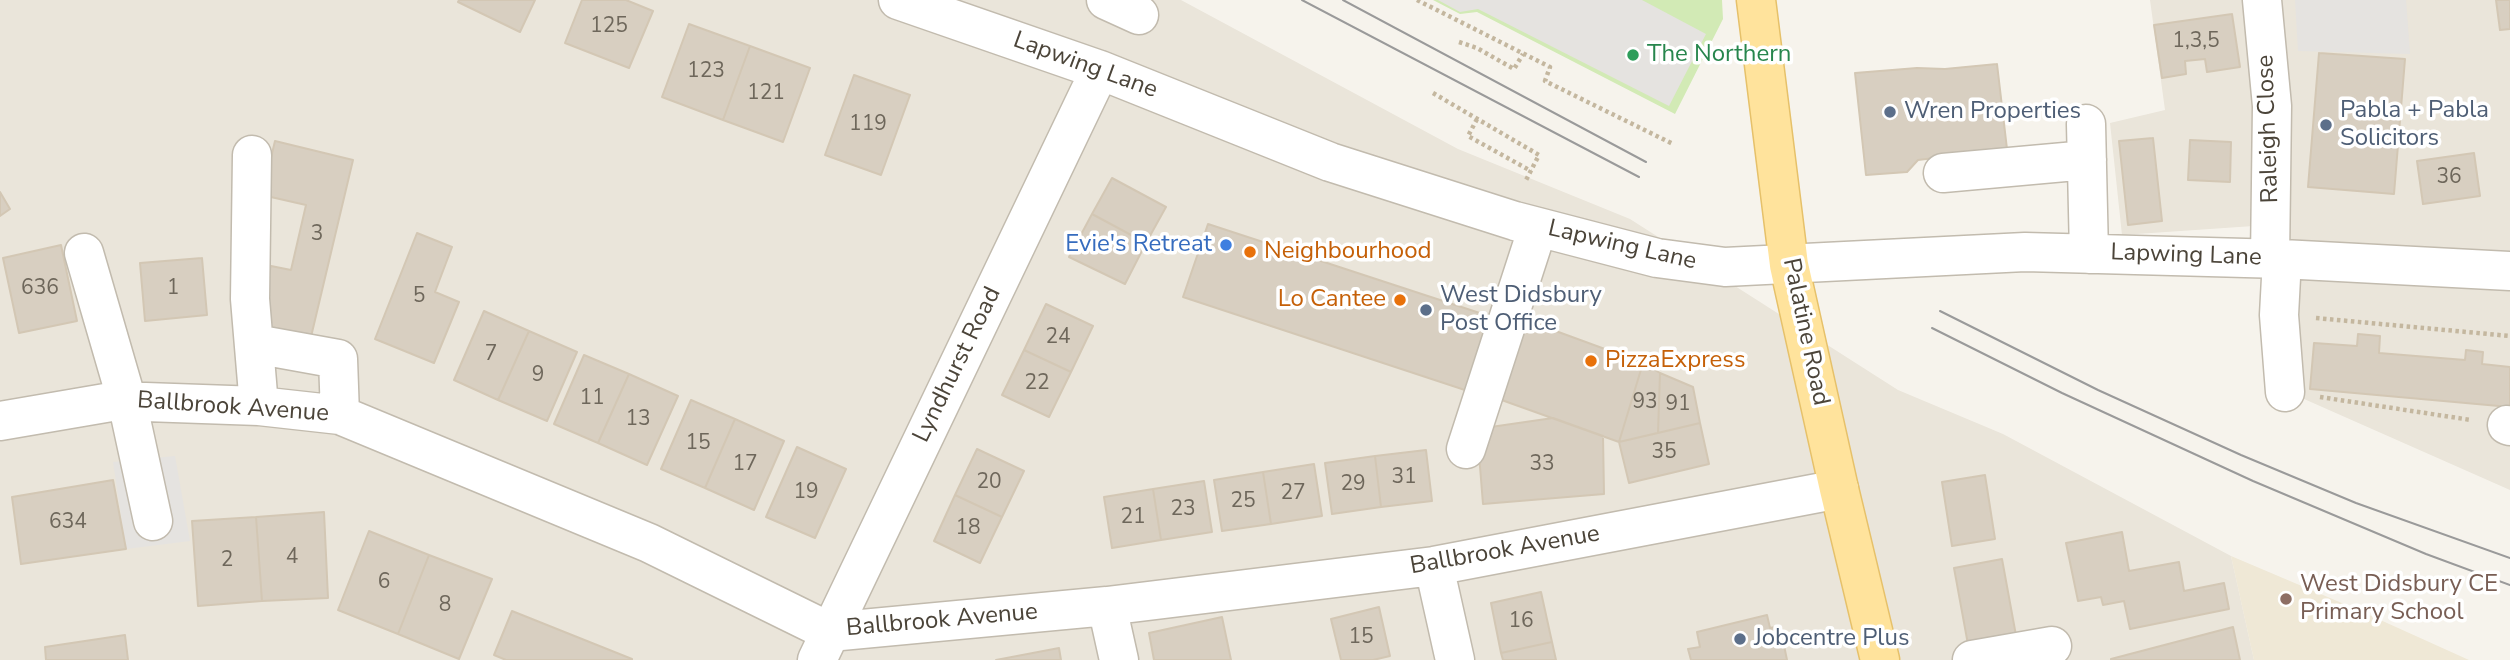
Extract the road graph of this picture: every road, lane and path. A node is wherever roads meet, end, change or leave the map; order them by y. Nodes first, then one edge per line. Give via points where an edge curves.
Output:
1 (1416, 0) edge
2 (1756, 0) edge
3 (2262, 0) edge
4 (910, 2) edge
5 (1459, 42) dead end
6 (1523, 53) junction
7 (1100, 70) junction
8 (1433, 93) dead end
9 (1477, 119) junction
10 (1674, 144) dead end
11 (252, 155) dead end
12 (1531, 171) junction
13 (1942, 173) dead end
14 (1525, 182) dead end
15 (1538, 227) junction
16 (84, 253) dead end
17 (2089, 254) junction
18 (2276, 259) junction
19 (1789, 265) junction
20 (2510, 271) edge
21 (2279, 315) junction
22 (2510, 336) edge
23 (255, 344) junction
24 (2285, 392) joint
25 (127, 401) junction
26 (258, 406) junction
27 (340, 415) junction
28 (0, 421) edge
29 (2508, 426) edge
30 (1466, 449) dead end
31 (1839, 489) junction
32 (153, 521) dead end
33 (1434, 566) junction
34 (1107, 606) junction
35 (824, 646) edge
36 (2052, 646) dead end
37 (1119, 660) edge
38 (1455, 660) edge
39 (1880, 660) edge
40 (1972, 660) edge

1 - 6 path
2 - 19 main road, Palatine Road
3 - 18 street, Raleigh Close via 2272,106
4 - 7 street, Lapwing Lane
5 - 6 path via 1514,69
6 - 10 path via 1550,67 1545,81
7 - 15 street, Lapwing Lane via 1330,162
7 - 35 street, Lyndhurst Road
8 - 9 path
9 - 12 path via 1539,155
9 - 12 path via 1468,136
11 - 23 street via 250,299
12 - 14 path
13 - 17 street via 2087,142
15 - 19 street, Lapwing Lane via 1696,264
15 - 30 street
16 - 25 street
17 - 18 street, Lapwing Lane
17 - 19 street, Lapwing Lane via 2025,252
18 - 20 street, Lapwing Lane
18 - 21 street, Raleigh Close
19 - 31 main road, Palatine Road
21 - 22 path
21 - 24 street, Raleigh Close
23 - 26 street
23 - 27 street via 338,359
24 - 29 path
25 - 26 street, Ballbrook Avenue
25 - 28 street, Ballbrook Avenue
25 - 32 street
26 - 27 street, Ballbrook Avenue
27 - 35 street, Ballbrook Avenue via 649,543
31 - 33 street, Ballbrook Avenue
31 - 39 main road, Palatine Road
33 - 34 street, Ballbrook Avenue
33 - 38 street
34 - 35 street, Ballbrook Avenue
34 - 37 street
36 - 40 street

